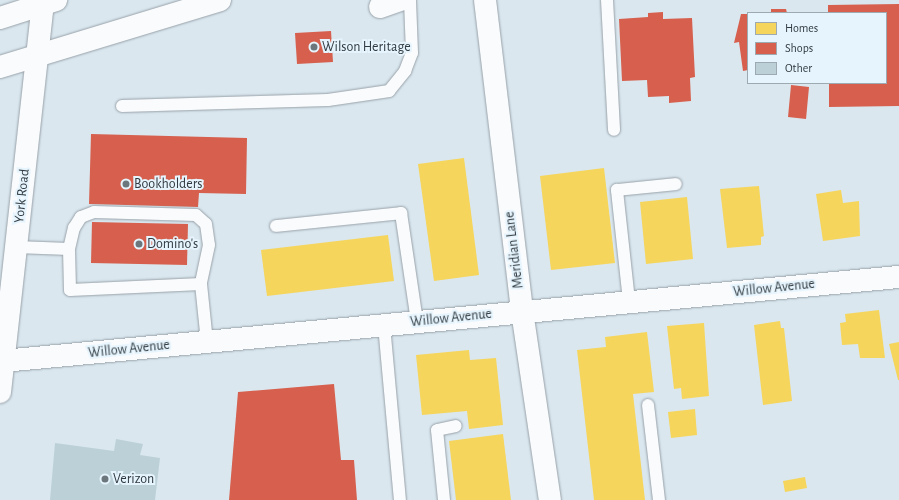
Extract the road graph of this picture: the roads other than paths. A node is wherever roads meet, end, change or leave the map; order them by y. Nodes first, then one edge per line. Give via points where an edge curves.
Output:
1 (220, 0) edge
2 (410, 0) edge
3 (485, 0) edge
4 (607, 0) edge
5 (48, 1) edge
6 (0, 18) edge
7 (38, 56) junction
8 (0, 66) edge
9 (122, 106) dead end
10 (614, 130) dead end
11 (676, 184) dead end
12 (276, 226) dead end
13 (16, 247) junction
14 (69, 249) junction
15 (899, 277) edge
16 (201, 284) junction
17 (629, 302) junction
18 (522, 311) junction
19 (417, 322) junction
20 (384, 325) junction
21 (207, 342) junction
22 (3, 347) edge
23 (0, 392) edge
24 (648, 405) dead end
25 (456, 426) dead end
26 (400, 500) edge
27 (444, 500) edge
28 (550, 500) edge
29 (659, 500) edge

1 - 7 street
2 - 9 lane via 412,53 405,71 388,91 328,100
3 - 18 street, Meridian Lane
4 - 10 lane
5 - 6 street
5 - 7 street, York Road
7 - 8 street
7 - 13 street, York Road
11 - 17 lane via 617,190
12 - 19 lane via 401,213
13 - 14 lane
13 - 22 street, York Road
14 - 16 lane via 70,290
14 - 16 lane via 82,217 94,212 196,215 206,224 209,246
15 - 17 street, Willow Avenue
16 - 21 lane
17 - 18 street, Willow Avenue
18 - 19 street, Willow Avenue
18 - 28 street, Meridian Lane
19 - 20 street, Willow Avenue
20 - 21 street, Willow Avenue
20 - 26 lane
21 - 22 street, Willow Avenue
22 - 23 street, York Road
24 - 29 lane
25 - 27 lane via 437,430

